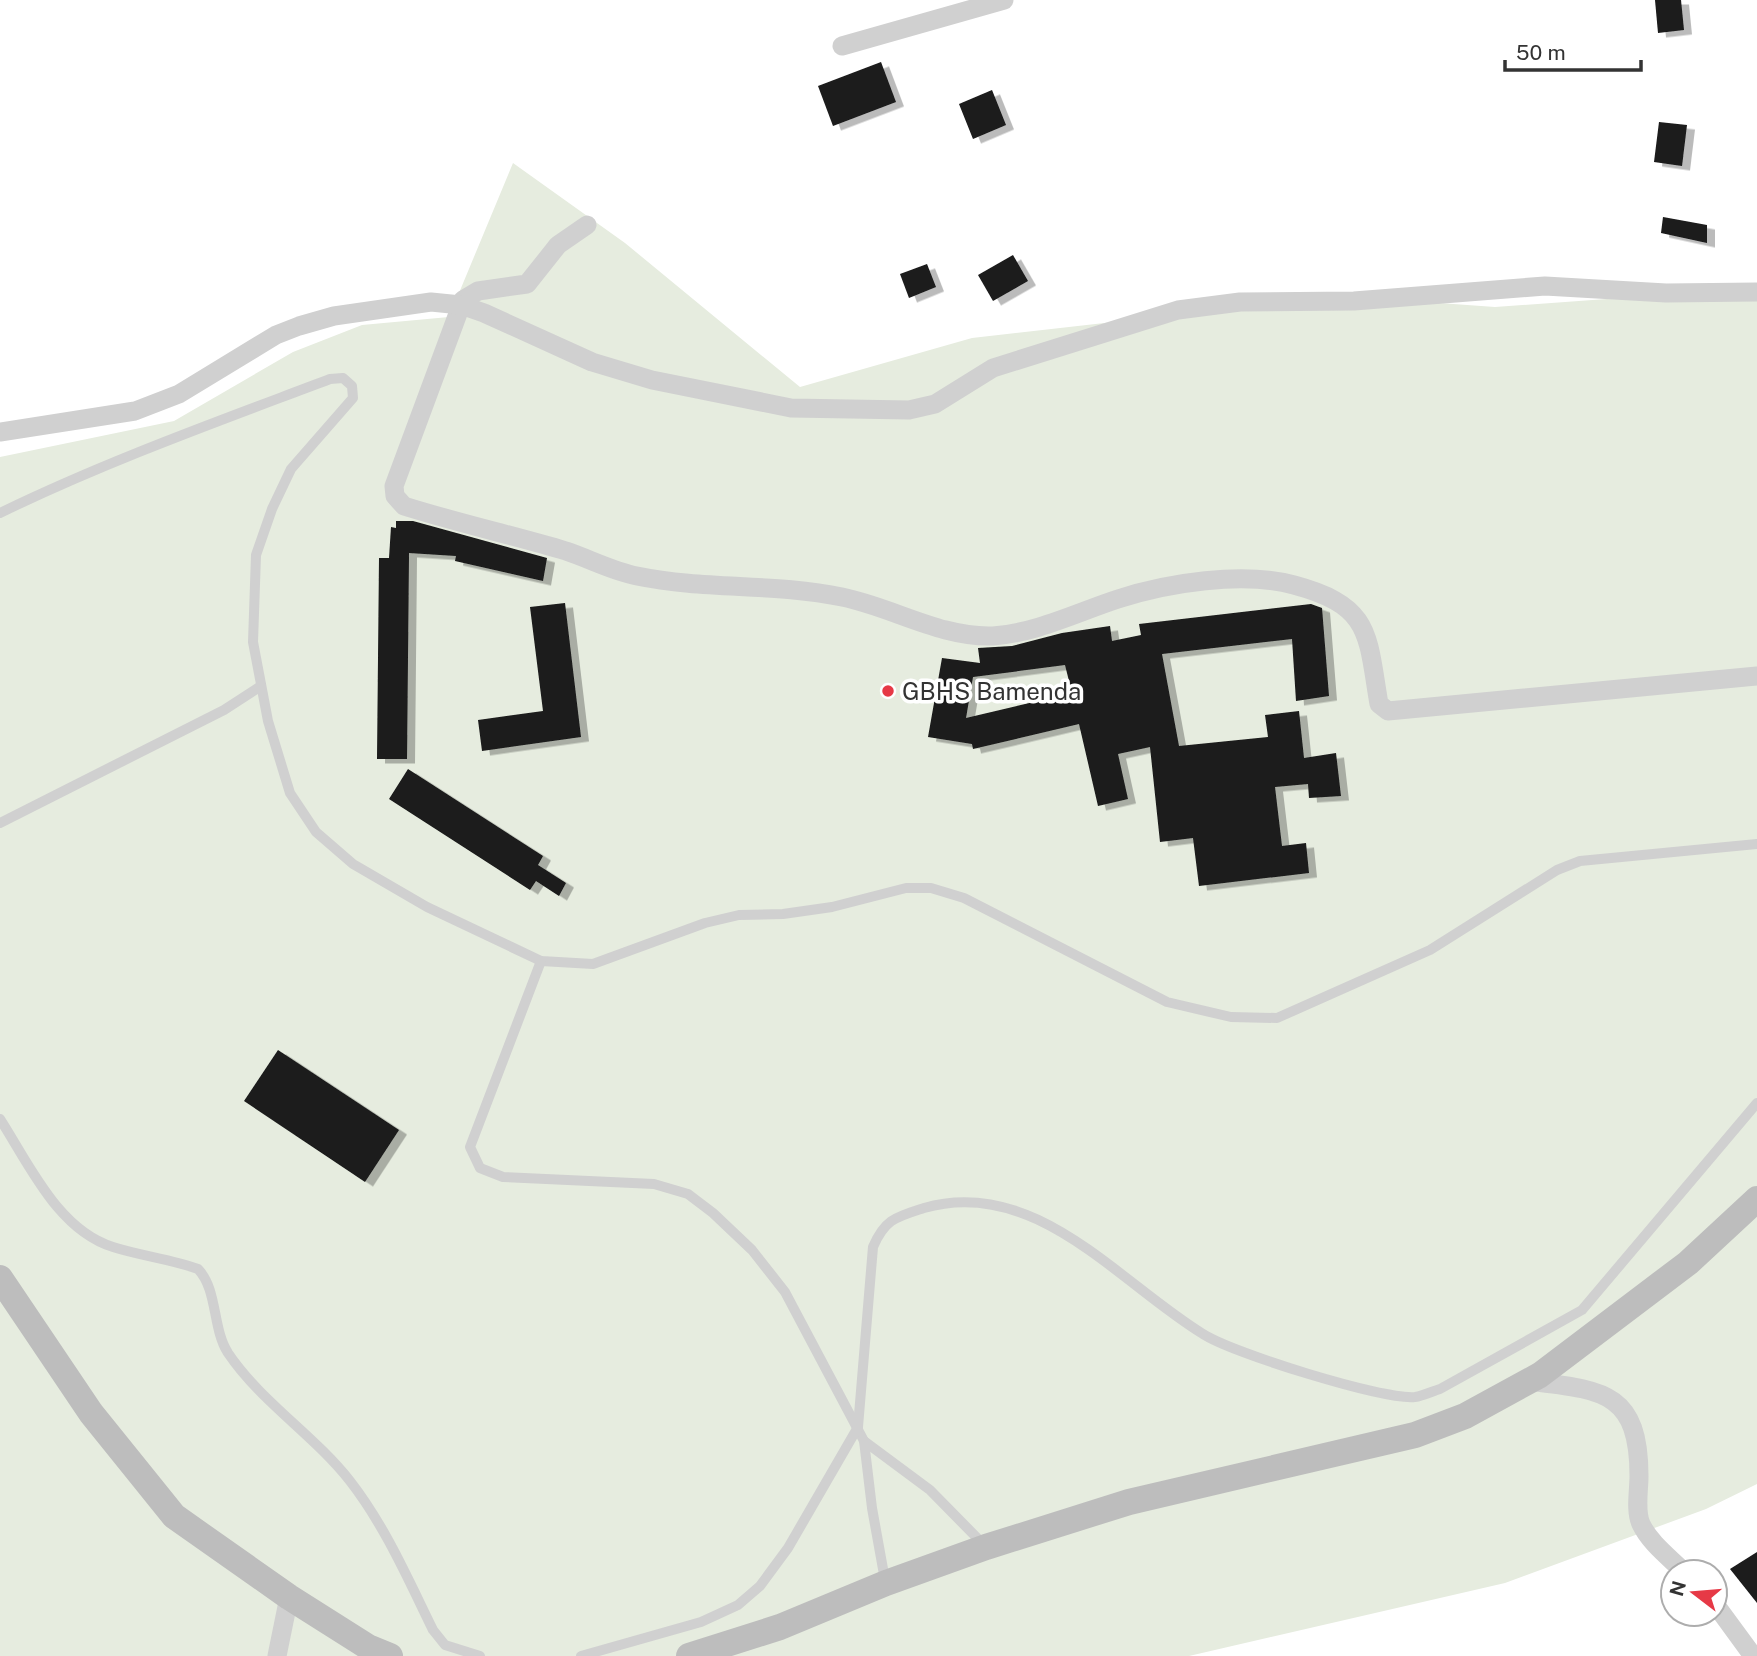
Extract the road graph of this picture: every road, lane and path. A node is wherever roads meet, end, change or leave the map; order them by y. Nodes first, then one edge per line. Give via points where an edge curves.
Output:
1 (1004, 0) edge
2 (842, 46) dead end
3 (587, 225) dead end
4 (1757, 292) edge
5 (461, 305) junction
6 (0, 432) edge
7 (0, 513) edge
8 (1757, 676) edge
9 (261, 686) junction
10 (0, 823) edge
11 (1757, 844) edge
12 (541, 961) junction
13 (1757, 1103) edge
14 (0, 1119) edge
15 (1757, 1199) edge
16 (0, 1278) edge
17 (1528, 1381) junction
18 (858, 1427) junction
19 (864, 1441) junction
20 (986, 1547) junction
21 (1670, 1558) edge
22 (886, 1583) junction
23 (289, 1597) junction
24 (1729, 1623) edge
25 (278, 1656) edge
26 (390, 1656) edge
27 (480, 1656) edge
28 (581, 1656) edge
29 (690, 1656) edge
30 (1753, 1656) edge

1 - 2 street
3 - 5 street via 558,245 527,284 468,294
4 - 5 street via 1666,293 1545,286 1354,301 1240,302 1178,310 1004,364 935,404 909,410 791,408 652,380 592,362
5 - 6 street via 431,302 334,316 276,335 179,394 135,411
5 - 8 street via 394,486 395,496 404,506 569,552 611,569 673,581 803,589 899,612 961,634 994,636 1178,584 1293,584 1322,595 1359,618 1367,633 1379,704 1388,711
7 - 9 lane via 69,480 218,421 343,378 352,386 353,398 292,469 256,555 253,642
9 - 10 lane
9 - 12 lane via 290,793 316,832 353,864 427,907
11 - 12 lane via 1580,861 1557,870 1430,950 1277,1018 1259,1020 1167,1002 964,898 931,888 906,888 832,907 705,923 593,964
12 - 18 lane via 470,1147 480,1168 503,1177 654,1184 688,1194 752,1250 785,1292
13 - 18 lane via 1582,1310 1452,1383 1416,1397 1387,1395 1289,1367 1204,1335 1082,1244 1037,1218 995,1205 950,1201 898,1216 881,1228 873,1247
14 - 27 lane via 62,1213 88,1235 111,1247 198,1269 207,1278 226,1350 248,1379 348,1479 382,1529 445,1645
15 - 17 street via 1688,1263
16 - 23 street via 90,1413 174,1516
17 - 20 street via 1465,1416 1415,1435 1129,1502
17 - 21 street via 1586,1388 1620,1407 1633,1425 1639,1447 1640,1522
18 - 19 lane
18 - 28 lane via 788,1548 760,1586 737,1605 701,1622
19 - 20 lane via 930,1490
19 - 22 lane
20 - 22 street
22 - 29 street via 780,1627
23 - 25 street
23 - 26 street
24 - 30 street

